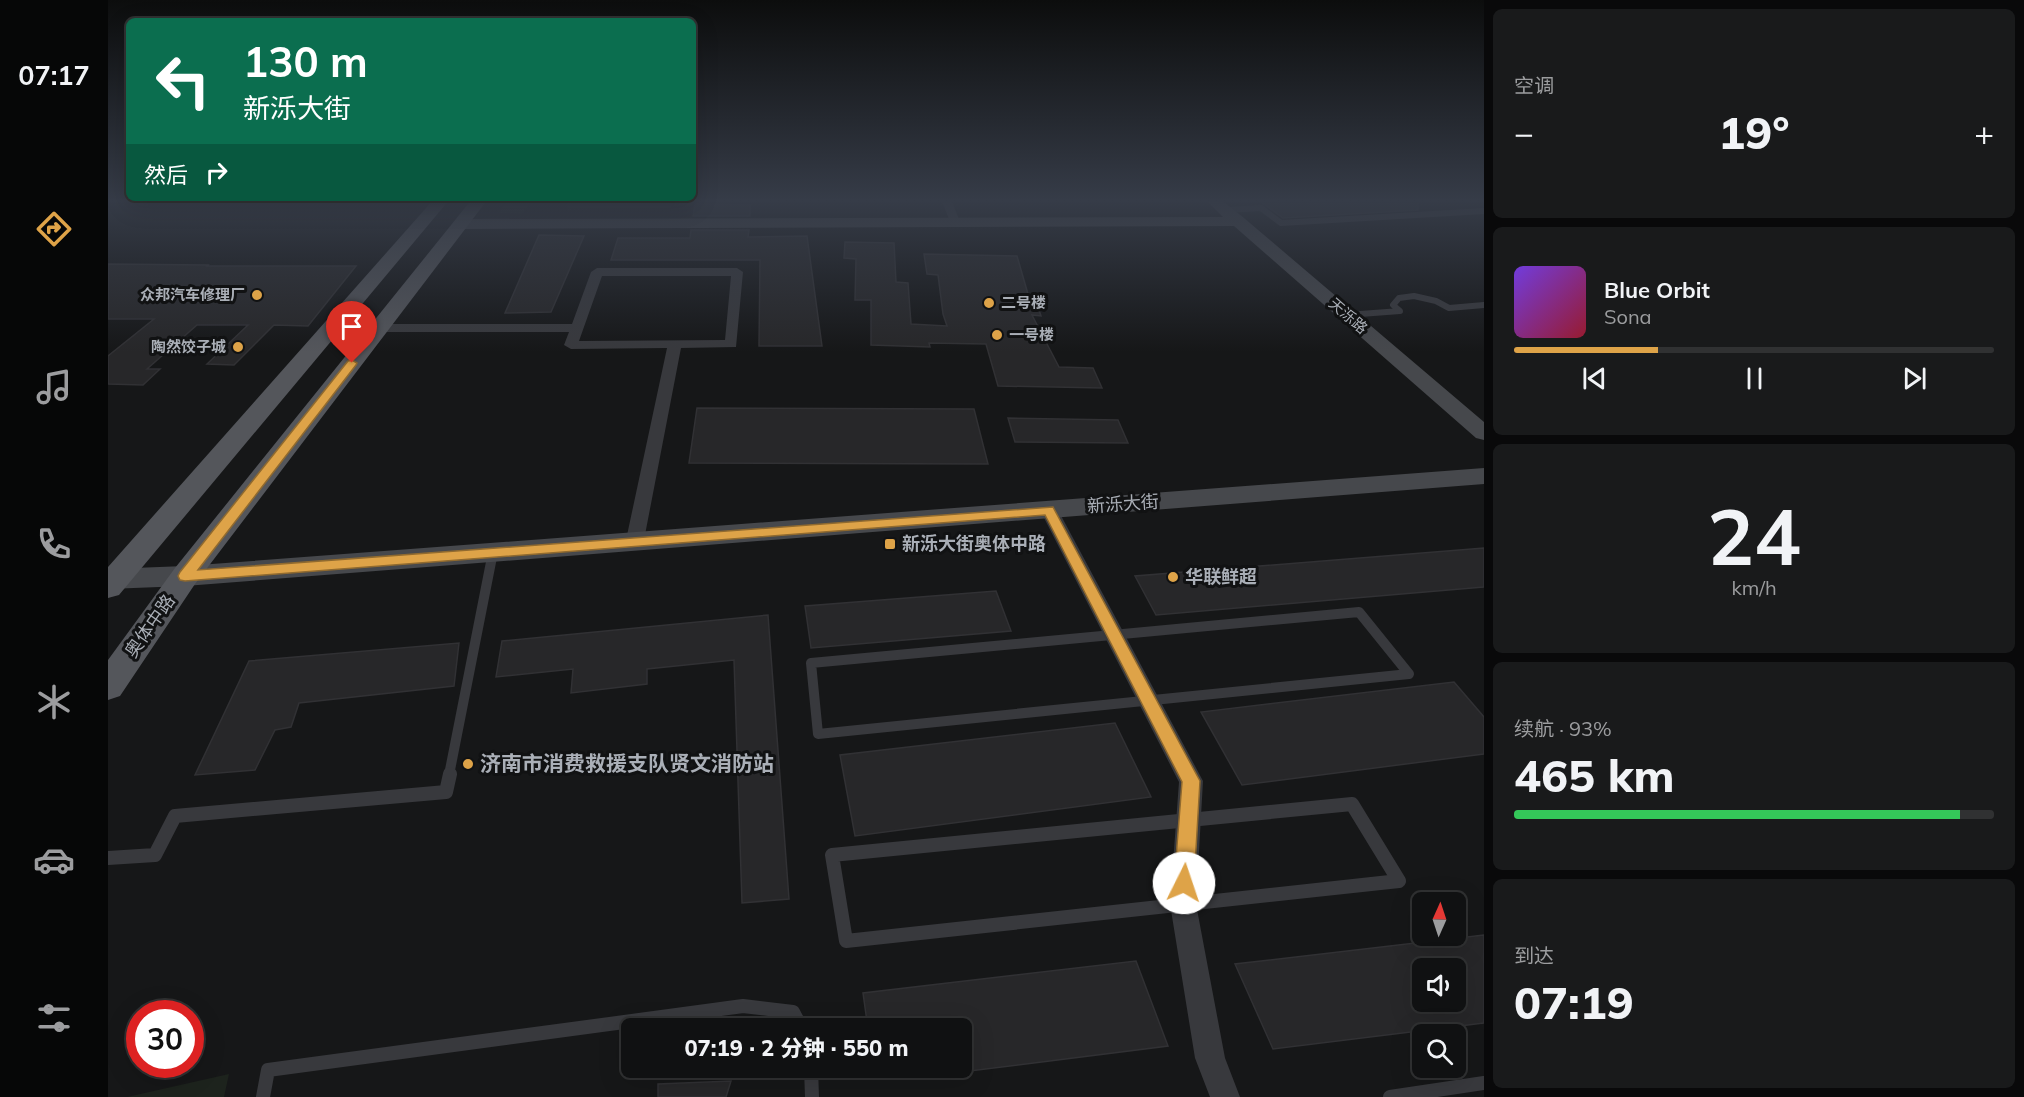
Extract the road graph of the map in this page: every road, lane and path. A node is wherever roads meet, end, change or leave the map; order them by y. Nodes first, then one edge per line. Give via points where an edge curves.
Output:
1 (397, 250) edge
2 (441, 250) edge
3 (1272, 250) edge
4 (1484, 305) edge
5 (1347, 315) junction
6 (379, 328) junction
7 (577, 328) junction
8 (675, 344) junction
9 (1484, 433) edge
10 (1484, 476) edge
11 (1049, 510) junction
12 (636, 540) junction
13 (494, 552) junction
14 (185, 576) junction
15 (110, 580) edge
16 (1114, 634) junction
17 (108, 686) edge
18 (1149, 700) junction
19 (1188, 820) junction
20 (108, 858) edge
21 (1183, 904) junction
22 (655, 1018) edge
23 (796, 1018) edge
24 (621, 1023) edge
25 (811, 1078) edge
26 (1484, 1083) edge
27 (263, 1097) edge
28 (812, 1097) edge
29 (1225, 1097) edge
30 (1390, 1097) edge

1 - 15 main road
2 - 6 main road, 奥体中路
3 - 5 street, 天泺路
4 - 5 lane via 1449,308 1414,296 1399,298 1394,305 1400,311
5 - 9 street, 天泺路
6 - 7 street
6 - 14 main road, 奥体中路
7 - 8 street via 571,345
7 - 8 street via 597,272 737,272 731,344
8 - 12 street
10 - 11 street, 新泺大街
11 - 12 street, 新泺大街
11 - 16 street
12 - 13 street, 新泺大街
13 - 14 street, 新泺大街
13 - 20 lane via 446,792 174,816 155,855
14 - 15 street, 新泺大街
14 - 17 main road, 奥体中路
16 - 18 street
16 - 18 lane via 1359,612 1409,674
16 - 18 lane via 811,663 818,735
18 - 19 street via 1191,781
19 - 21 street
19 - 21 lane via 1352,804 1399,880
19 - 21 lane via 832,855 846,941
21 - 29 street via 1210,1058
22 - 23 lane via 743,1006 793,1012
24 - 27 lane via 268,1071
25 - 28 lane
26 - 30 lane

